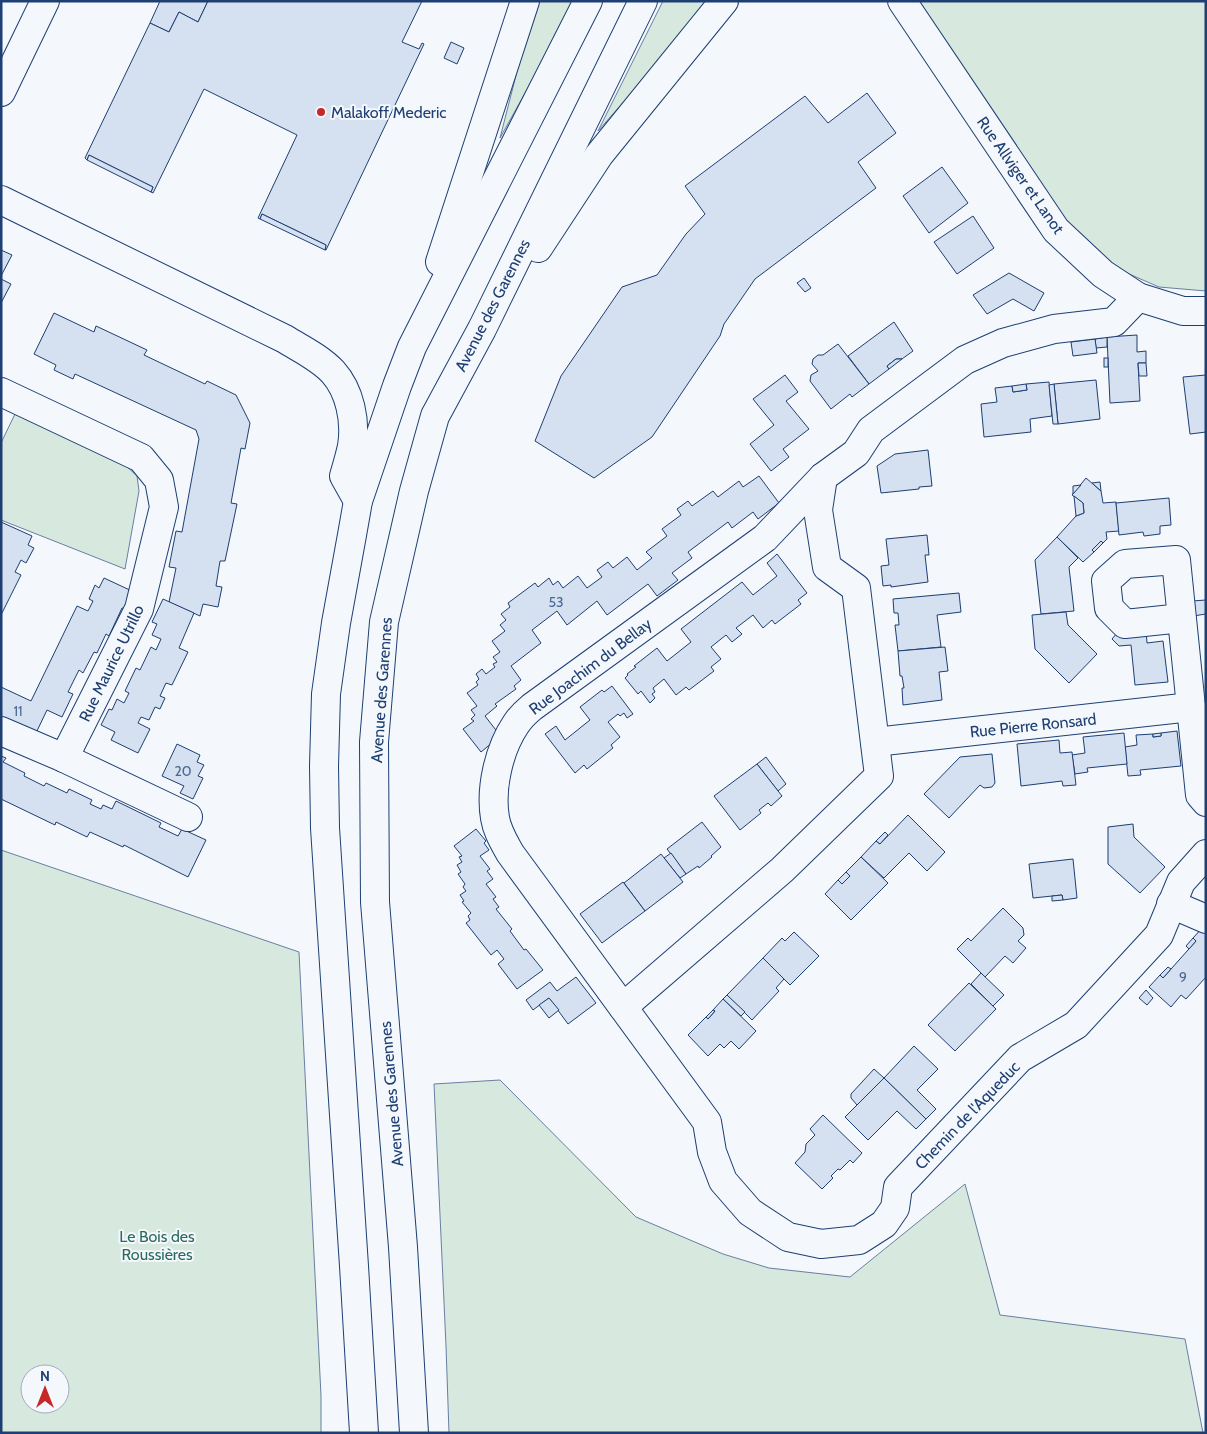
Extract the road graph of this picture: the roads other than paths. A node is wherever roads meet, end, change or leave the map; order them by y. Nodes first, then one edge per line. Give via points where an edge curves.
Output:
1 (45, 1) edge
2 (525, 1) edge
3 (588, 1) edge
4 (644, 1) edge
5 (724, 1) edge
6 (902, 1) edge
7 (1, 92) edge
8 (1, 200) edge
9 (1138, 297) junction
10 (1206, 311) edge
11 (482, 329) junction
12 (412, 347) junction
13 (1, 392) edge
14 (823, 477) junction
15 (358, 501) junction
16 (1182, 618) dead end
17 (1191, 707) junction
18 (1, 731) edge
19 (875, 742) junction
20 (64, 758) junction
21 (1206, 802) edge
22 (188, 817) dead end
23 (1206, 854) edge
24 (1172, 904) junction
25 (1206, 919) edge
26 (623, 1007) junction
27 (712, 1152) joint
28 (364, 1433) edge
29 (414, 1433) edge

1 - 7 street
2 - 12 street
3 - 12 street
4 - 11 street, Avenue des Garennes
5 - 11 street via 599,156 516,287
6 - 9 street, Rue Allviger et Lanot via 1056,230 1103,274
8 - 15 street via 285,339 333,372 343,387 353,420 352,444 344,476
9 - 10 street, Rue Allviger et Lanot via 1183,311
9 - 14 street, Rue Joachim du Bellay via 1114,322 1054,329 1003,344 965,360 871,430 856,453
11 - 29 street, Avenue des Garennes via 435,416 414,490 384,622 374,742 375,902 403,1247
12 - 15 street
13 - 20 street, Rue Maurice Utrillo via 141,458 159,480 164,507 139,609
14 - 19 street via 818,510 827,567 856,588
14 - 26 street, Rue Joachim du Bellay via 765,538 532,707 516,724 500,758 494,797 495,818 501,837
15 - 28 street via 326,694 324,766 325,828
16 - 17 street
17 - 19 street, Rue Pierre Ronsard
17 - 21 street via 1200,795
18 - 20 street
19 - 26 street via 879,776 782,870
20 - 22 street
23 - 24 street, Chemin de l'Aqueduc via 1181,882
24 - 25 street
24 - 27 street, Chemin de l'Aqueduc via 1159,935 1089,1011 1076,1024 1020,1058 898,1187 895,1208 884,1224 858,1240 821,1244 788,1237 750,1212 724,1181
26 - 27 street, Rue Joachim du Bellay via 707,1122

